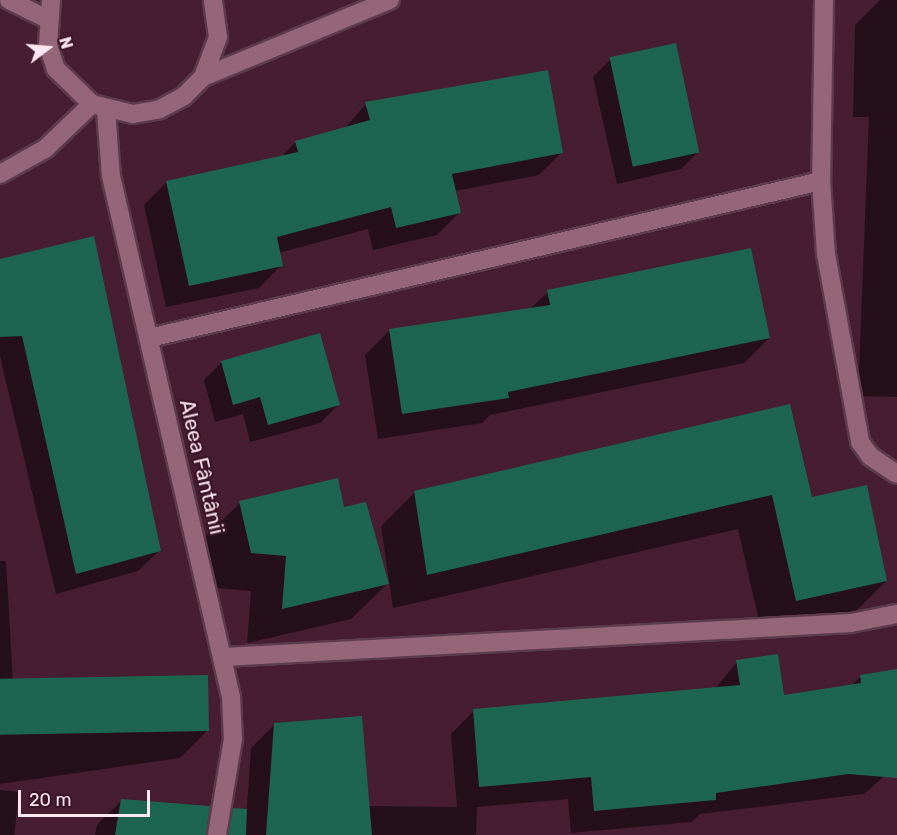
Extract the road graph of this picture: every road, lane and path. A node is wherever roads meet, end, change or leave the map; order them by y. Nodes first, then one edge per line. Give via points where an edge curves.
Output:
1 (9, 0) edge
2 (51, 0) edge
3 (213, 0) edge
4 (390, 0) edge
5 (825, 0) edge
6 (47, 19) junction
7 (203, 77) junction
8 (99, 107) junction
9 (0, 174) edge
10 (821, 181) junction
11 (149, 338) junction
12 (897, 474) edge
13 (897, 614) edge
14 (224, 657) junction
15 (217, 835) edge

1 - 6 street
2 - 6 street
3 - 7 street via 218,37
4 - 7 street
5 - 10 street
6 - 8 street via 57,69
7 - 8 street via 184,96 160,109
8 - 9 street via 45,149
8 - 11 street, Aleea Fântânii
10 - 11 street
10 - 12 street via 826,254 860,442 870,456
11 - 14 street, Aleea Fântânii
13 - 14 street via 851,623
14 - 15 street, Aleea Fântânii via 233,739

